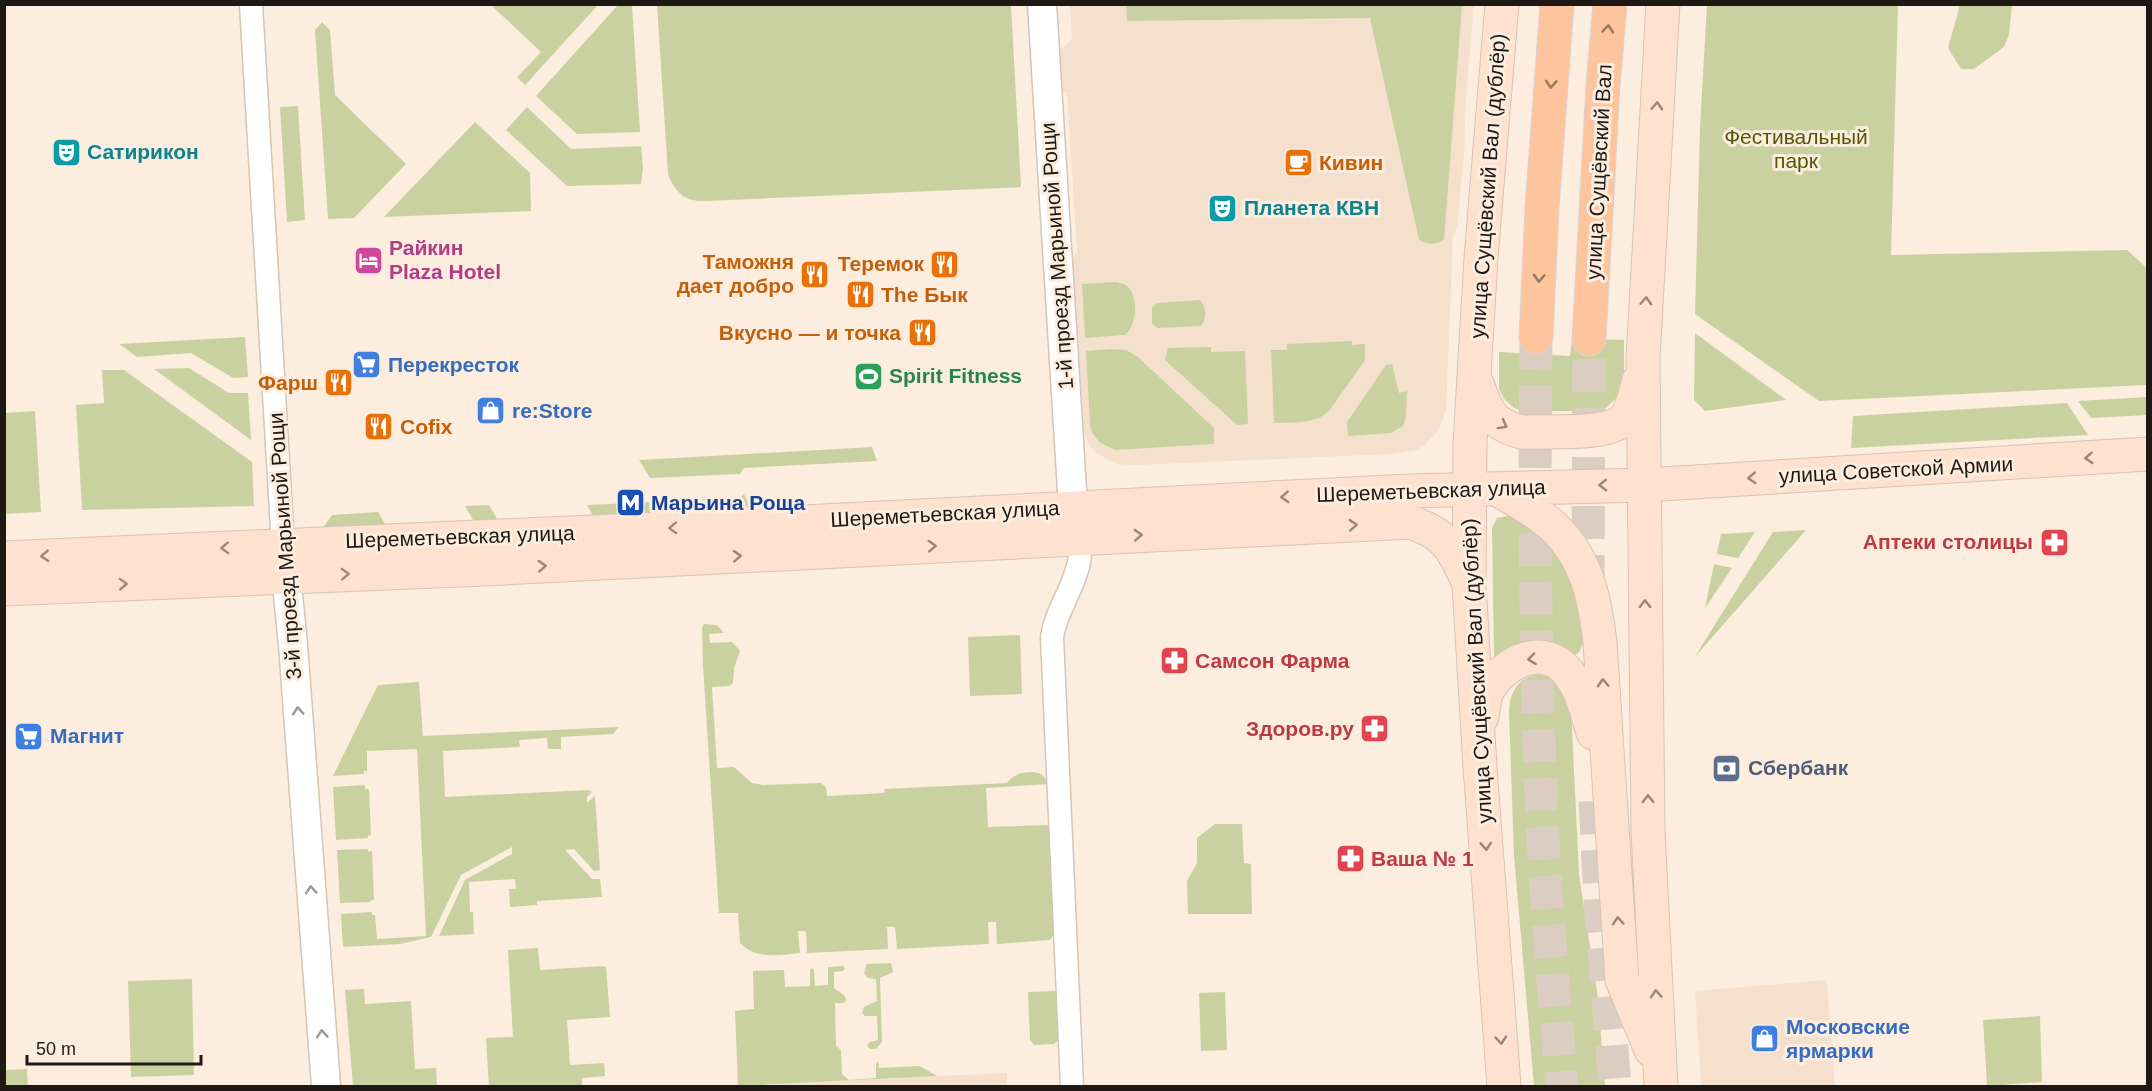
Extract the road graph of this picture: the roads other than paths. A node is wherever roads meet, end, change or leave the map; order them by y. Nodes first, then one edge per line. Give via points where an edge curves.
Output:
1 (251, 4) edge
2 (1042, 4) edge
3 (1502, 4) edge
4 (1557, 4) edge
5 (1610, 4) edge
6 (1663, 4) edge
7 (1536, 337) tunnel mouth
8 (1589, 339) tunnel mouth
9 (1643, 359) junction
10 (1474, 376) junction
11 (2148, 454) edge
12 (1645, 485) junction
13 (1562, 486) joint
14 (1483, 490) junction
15 (1073, 507) junction
16 (1079, 538) junction
17 (4, 558) edge
18 (285, 562) junction
19 (1469, 584) junction
20 (4, 589) edge
21 (1480, 767) junction
22 (1609, 784) junction
23 (1661, 1080) edge
24 (326, 1086) edge
25 (1072, 1086) edge
26 (1504, 1086) edge

1 - 18 street, 3-й проезд Марьиной Рощи
2 - 15 street, 1-й проезд Марьиной Рощи
3 - 10 main road, улица Сущёвский Вал (дублёр)
4 -> 7 main road
8 -> 5 main road, улица Сущёвский Вал
9 -> 6 main road
10 -> 9 main road via 1495,421 1509,429 1601,430 1626,417
9 - 12 main road
10 - 14 main road, улица Сущёвский Вал (дублёр)
11 -> 12 main road, улица Советской Армии
12 -> 13 main road, улица Советской Армии
23 -> 12 main road via 1648,831
13 - 14 main road, Шереметьевская улица
14 -> 15 main road, Шереметьевская улица
14 - 19 main road, улица Сущёвский Вал (дублёр)
22 -> 14 main road via 1600,642 1588,577 1556,528 1534,512
15 -> 18 main road, Шереметьевская улица via 682,528
18 -> 16 main road, Шереметьевская улица
16 -> 19 main road, Шереметьевская улица via 1410,522 1441,536 1454,552
16 - 25 street via 1080,560 1054,622 1052,637
18 -> 17 main road, Шереметьевская улица
20 -> 18 main road, Шереметьевская улица
24 -> 18 street, 3-й проезд Марьиной Рощи
19 - 21 main road, улица Сущёвский Вал (дублёр)
22 -> 21 main road via 1579,686 1564,668 1549,659 1534,657 1516,662 1499,674 1486,695 1480,727
21 -> 26 main road, улица Сущёвский Вал (дублёр)
23 -> 22 main road via 1622,980

